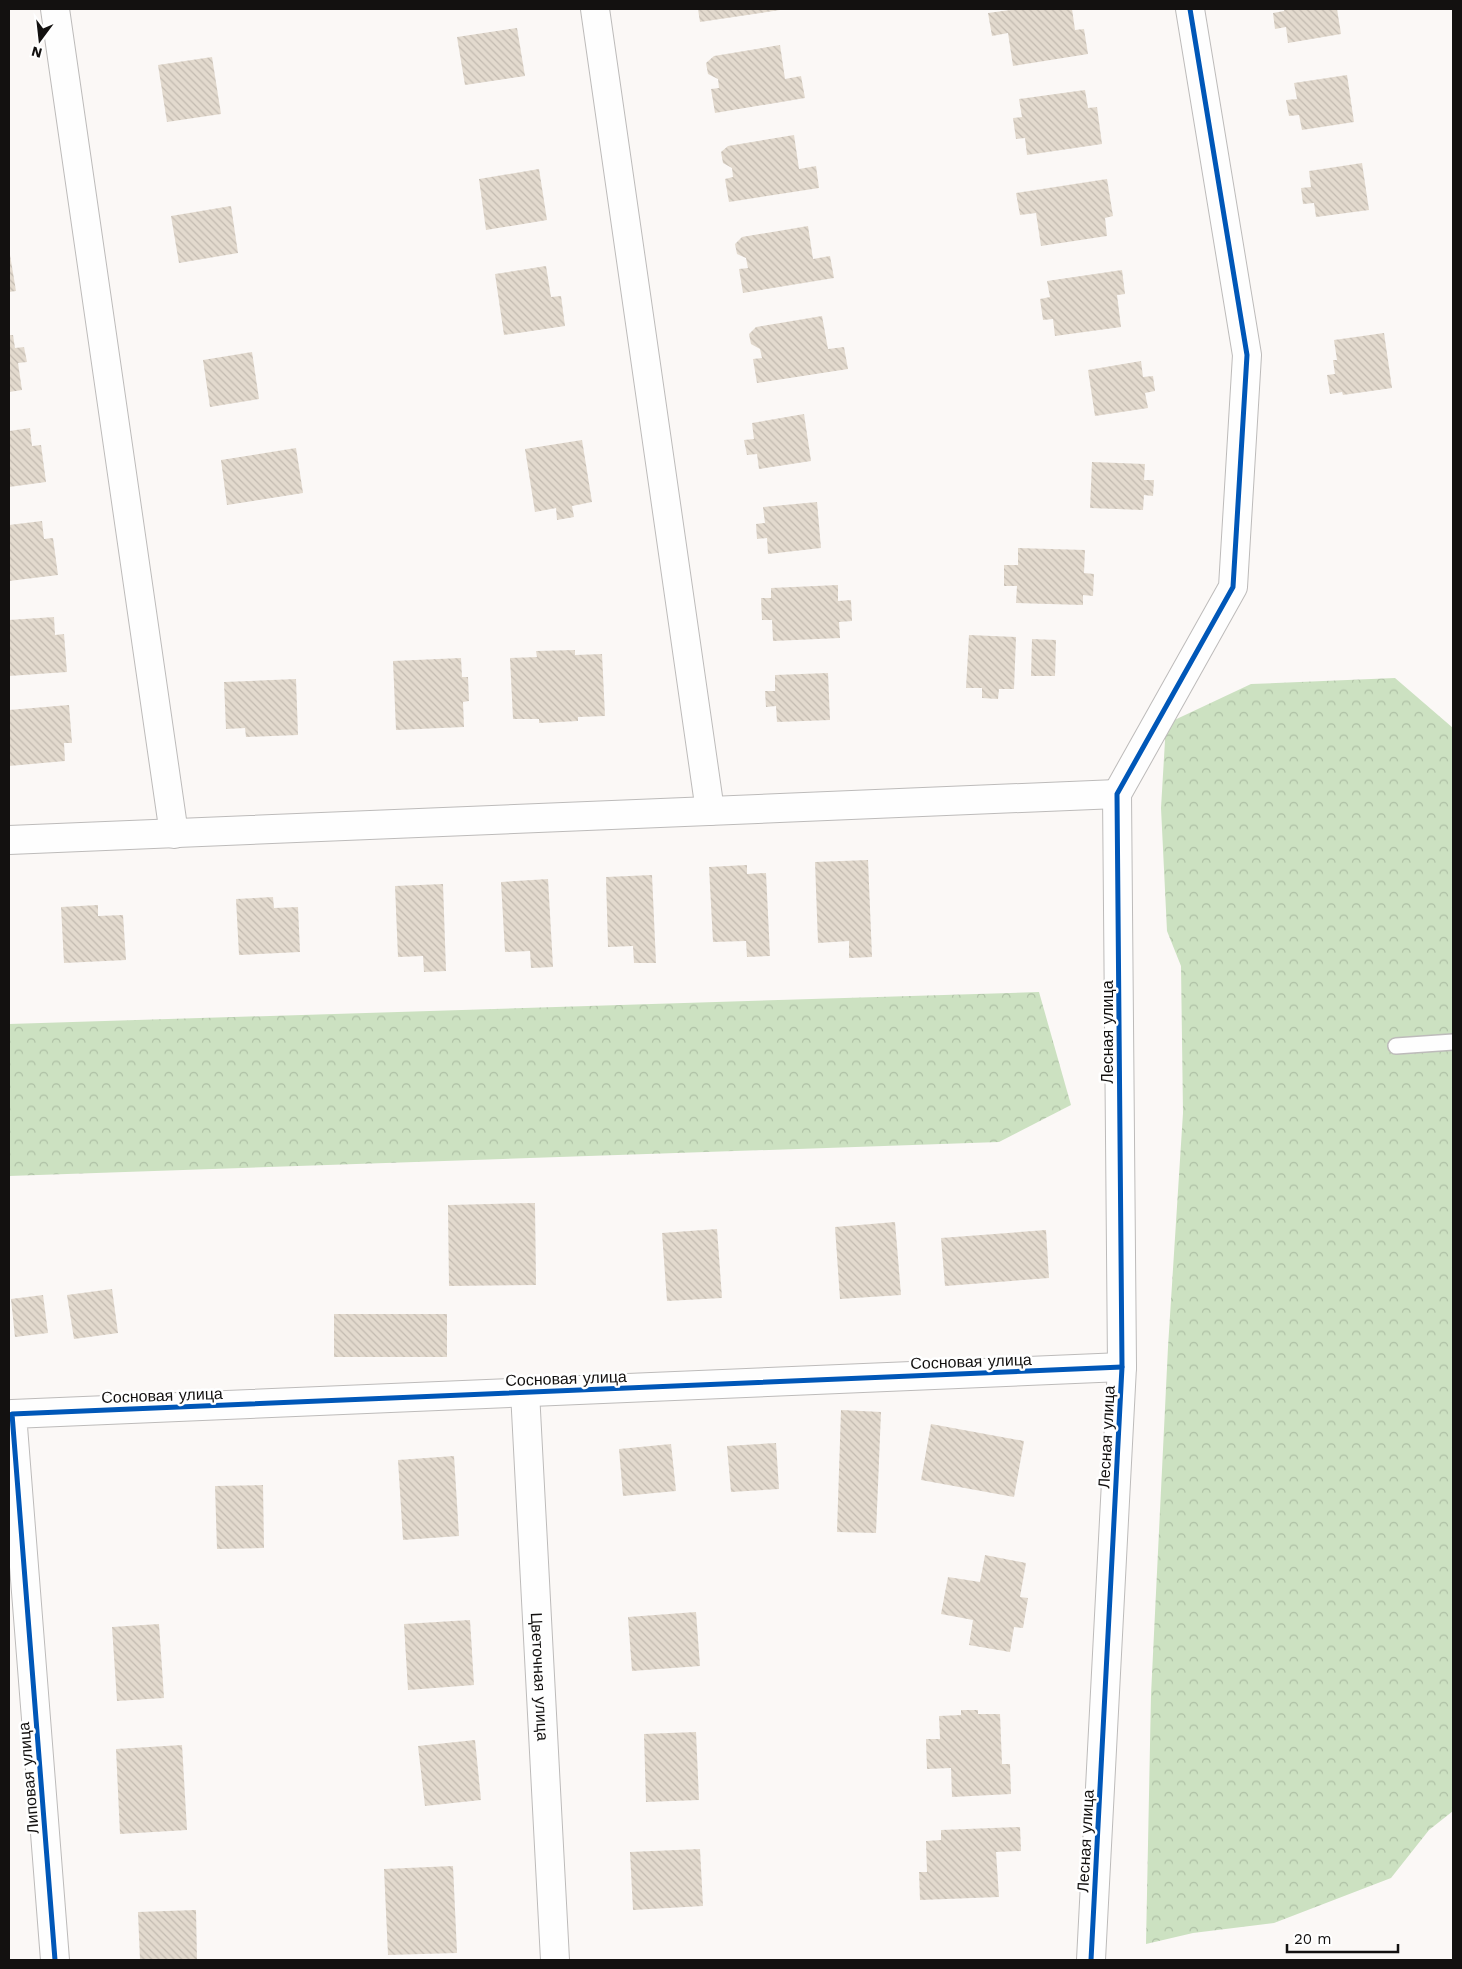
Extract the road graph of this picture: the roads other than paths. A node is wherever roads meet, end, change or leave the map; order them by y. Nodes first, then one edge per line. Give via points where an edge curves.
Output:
1 (55, 9) edge
2 (595, 9) edge
3 (1190, 9) edge
4 (1118, 794) junction
5 (710, 811) junction
6 (174, 834) junction
7 (9, 840) edge
8 (1453, 1042) edge
9 (1396, 1046) dead end
10 (1122, 1367) junction
11 (525, 1392) junction
12 (12, 1414) joint
13 (55, 1960) edge
14 (555, 1960) edge
15 (1091, 1960) edge

1 - 6 street
2 - 5 street
3 - 4 street via 1247,354 1234,588
4 - 5 street
4 - 10 street, Лесная улица
5 - 6 street
6 - 7 street
8 - 9 lane
10 - 11 street, Сосновая улица
10 - 15 street, Лесная улица
11 - 12 street, Сосновая улица
11 - 14 street, Цветочная улица
12 - 13 street, Липовая улица

